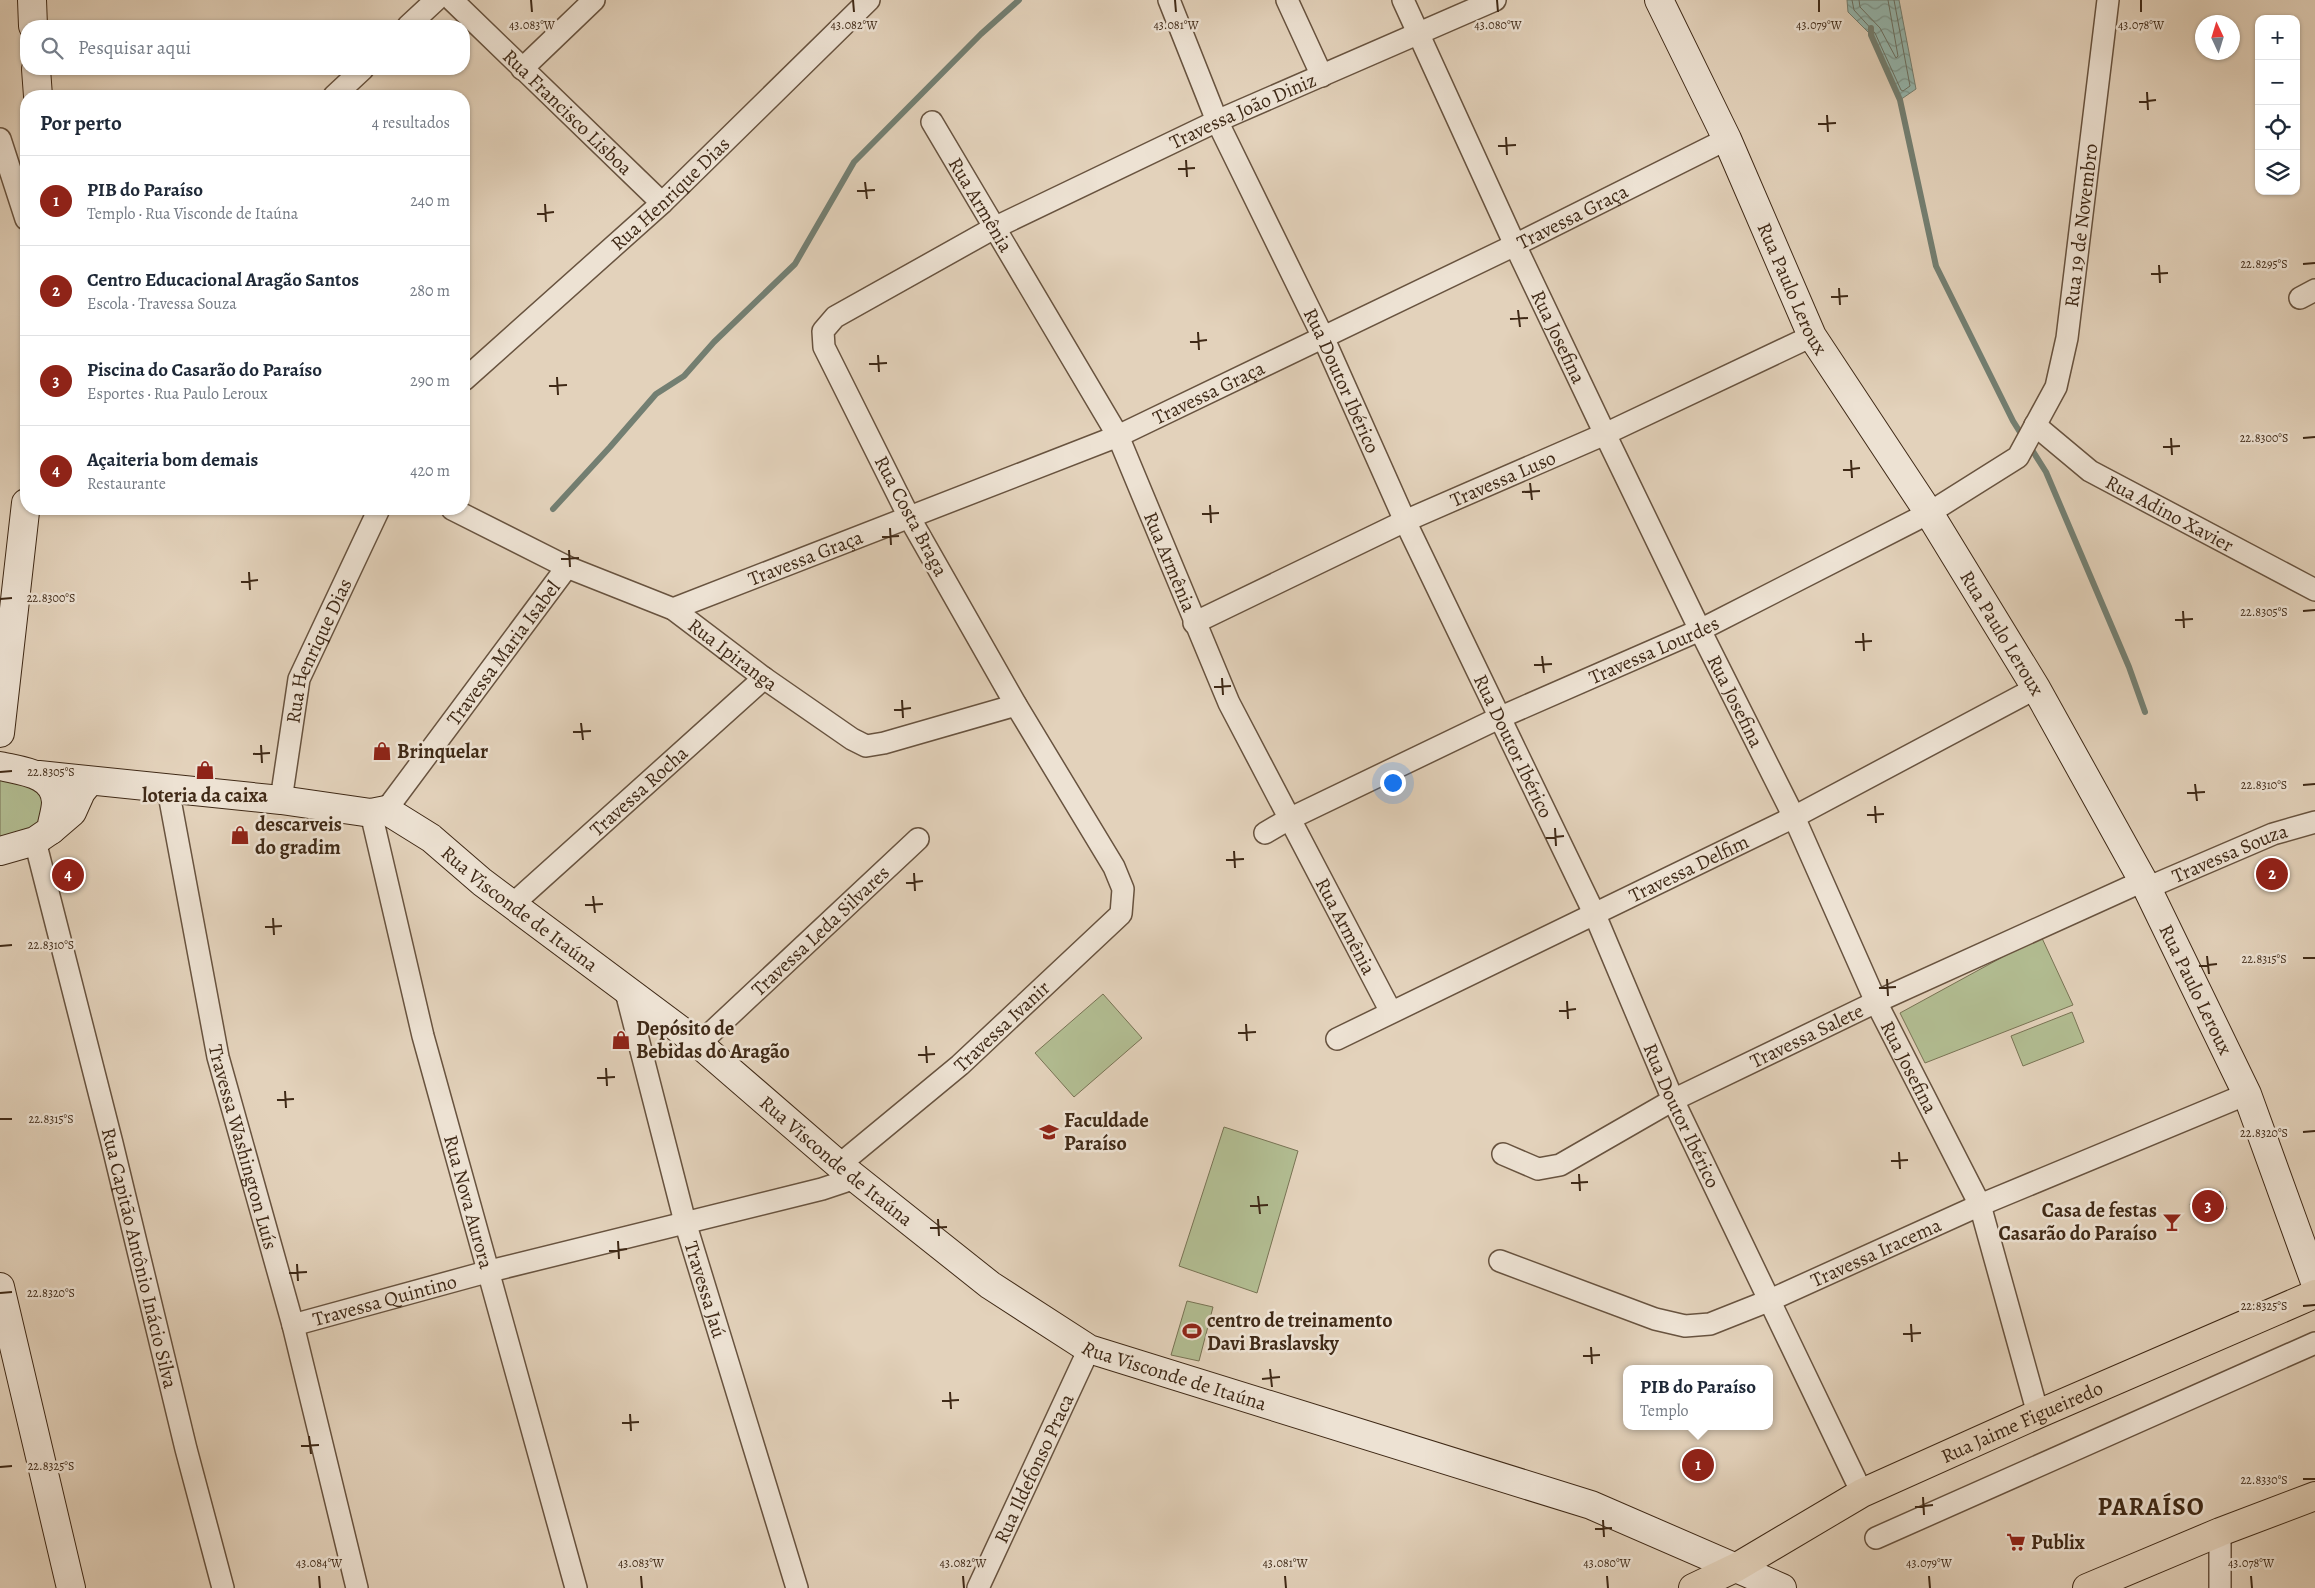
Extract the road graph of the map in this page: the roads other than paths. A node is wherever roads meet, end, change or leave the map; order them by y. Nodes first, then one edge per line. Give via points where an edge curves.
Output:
1 (32, 0) edge
2 (436, 0) edge
3 (452, 0) edge
4 (594, 0) edge
5 (868, 0) edge
6 (1169, 0) edge
7 (1287, 0) edge
8 (1403, 0) edge
9 (1495, 0) edge
10 (1659, 0) edge
11 (2108, 0) edge
12 (33, 20) edge
13 (414, 20) edge
14 (1419, 32) junction
15 (522, 68) junction
16 (36, 75) edge
17 (357, 75) edge
18 (1322, 76) junction
19 (38, 90) edge
20 (340, 90) edge
21 (1217, 121) junction
22 (932, 122) dead end
23 (0, 139) edge
24 (1727, 139) junction
25 (20, 201) edge
26 (662, 203) junction
27 (994, 228) junction
28 (1515, 245) junction
29 (1812, 336) junction
30 (1322, 337) junction
31 (470, 375) edge
32 (1605, 434) junction
33 (1118, 436) junction
34 (2027, 442) junction
35 (1929, 513) junction
36 (25, 515) edge
37 (376, 515) edge
38 (464, 515) edge
39 (909, 517) junction
40 (1405, 521) junction
41 (567, 566) junction
42 (2315, 590) edge
43 (673, 609) junction
44 (1194, 623) junction
45 (1700, 630) junction
46 (764, 678) junction
47 (2036, 688) junction
48 (1016, 705) junction
49 (1501, 717) junction
50 (0, 733) edge
51 (0, 766) edge
52 (39, 775) junction
53 (90, 781) junction
54 (168, 789) junction
55 (281, 800) junction
56 (378, 812) junction
57 (1794, 817) junction
58 (1289, 819) junction
59 (2315, 822) edge
60 (1265, 833) dead end
61 (43, 836) junction
62 (918, 838) dead end
63 (0, 851) edge
64 (1114, 867) joint
65 (2145, 885) junction
66 (513, 904) junction
67 (1595, 914) junction
68 (625, 988) junction
69 (1876, 1002) junction
70 (1391, 1012) junction
71 (1337, 1039) dead end
72 (699, 1044) junction
73 (2247, 1094) junction
74 (1673, 1100) junction
75 (1503, 1154) dead end
76 (847, 1172) junction
77 (1980, 1205) junction
78 (685, 1222) junction
79 (1500, 1261) dead end
80 (490, 1271) junction
81 (2315, 1282) edge
82 (0, 1287) edge
83 (2315, 1294) edge
84 (1768, 1301) junction
85 (293, 1325) junction
86 (2315, 1343) edge
87 (1089, 1349) junction
88 (2038, 1414) junction
89 (1862, 1493) junction
90 (2315, 1496) edge
91 (2220, 1532) junction
92 (1876, 1538) dead end
93 (1737, 1567) junction
94 (71, 1588) edge
95 (223, 1588) edge
96 (358, 1588) edge
97 (576, 1588) edge
98 (797, 1588) edge
99 (978, 1588) edge
100 (1693, 1588) edge
101 (1782, 1588) edge
102 (2087, 1588) edge
103 (2220, 1588) edge

1 - 12 main road
2 - 13 street
3 - 15 street, Rua Francisco Lisboa
4 - 15 street
5 - 26 street, Rua Henrique Dias
6 - 21 street, Rua Doutor Ibérico
7 - 18 street
8 - 14 street, Rua Josefina
9 - 14 street, Travessa João Diniz
10 - 24 main road, Rua Paulo Leroux
11 - 34 street, Rua 19 de Novembro via 2067,338 2056,387
14 - 18 street, Travessa João Diniz
14 - 28 street, Rua Josefina
15 - 26 street, Rua Francisco Lisboa
16 - 19 main road
17 - 20 street
18 - 21 street, Travessa João Diniz
21 - 27 street, Travessa João Diniz
21 - 30 street, Rua Doutor Ibérico
22 - 27 street, Rua Armênia
23 - 25 street
24 - 28 street, Travessa Graça
24 - 29 main road, Rua Paulo Leroux
26 - 31 street, Rua Henrique Dias
27 - 33 street, Rua Armênia
27 - 39 street, Rua Costa Braga via 835,317 823,331 824,348
28 - 30 street, Travessa Graça
28 - 32 street, Rua Josefina
29 - 32 street, Travessa Luso
29 - 35 main road, Rua Paulo Leroux
30 - 33 street, Travessa Graça
30 - 40 street, Rua Doutor Ibérico
32 - 40 street, Travessa Luso
32 - 45 street, Rua Josefina
33 - 39 street, Travessa Graça
33 - 44 street, Rua Armênia
34 - 35 street, Travessa Lourdes
34 - 42 street, Rua Adino Xavier
35 - 45 street, Travessa Lourdes
35 - 47 main road, Rua Paulo Leroux
36 - 50 main road
37 - 55 street, Rua Henrique Dias via 299,679
38 - 41 street, Rua Ipiranga
39 - 43 street, Travessa Graça
39 - 48 street, Rua Costa Braga
40 - 44 street, Travessa Luso
40 - 49 street, Rua Doutor Ibérico
41 - 43 street, Rua Ipiranga
41 - 56 street, Travessa Maria Isabel
43 - 46 street, Rua Ipiranga
44 - 58 street, Rua Armênia via 1229,703
45 - 49 street, Travessa Lourdes
45 - 57 street, Rua Josefina
46 - 48 street, Rua Ipiranga via 866,746
46 - 66 street, Travessa Rocha
47 - 57 street, Travessa Delfim
47 - 65 main road, Rua Paulo Leroux
48 - 64 street, Rua Costa Braga
49 - 58 street, Travessa Lourdes
49 - 67 street, Rua Doutor Ibérico
51 - 52 main road, Rua Visconde de Itaúna
52 - 53 main road, Rua Visconde de Itaúna
52 - 61 main road via 51,788 56,801
53 - 54 main road, Rua Visconde de Itaúna
53 - 61 main road via 72,812
54 - 55 main road, Rua Visconde de Itaúna
54 - 85 street, Travessa Washington Luís via 218,1057
55 - 56 main road, Rua Visconde de Itaúna
56 - 66 main road, Rua Visconde de Itaúna via 431,838
56 - 80 street, Rua Nova Aurora via 423,1036
57 - 67 street, Travessa Delfim
57 - 69 street, Rua Josefina
58 - 60 street, Travessa Lourdes
58 - 70 street, Rua Armênia
59 - 65 street, Travessa Souza via 2273,834
61 - 63 main road
61 - 95 street, Rua Capitão Antônio Inácio Silva via 112,1143
62 - 72 street, Travessa Leda Silvares
64 - 76 street, Travessa Ivanir via 1123,889 1121,914
65 - 69 street, Travessa Salete
65 - 73 main road, Rua Paulo Leroux
66 - 68 main road, Rua Visconde de Itaúna
67 - 70 street, Travessa Delfim
67 - 74 street, Rua Doutor Ibérico
68 - 72 main road, Rua Visconde de Itaúna
68 - 78 street, Travessa Jaú
69 - 74 street, Travessa Salete
69 - 77 street, Rua Josefina
70 - 71 street, Travessa Delfim
72 - 76 main road, Rua Visconde de Itaúna
73 - 77 street, Travessa Iracema
73 - 81 main road, Rua Paulo Leroux
74 - 75 street, Travessa Salete via 1560,1165 1538,1169
74 - 84 street, Rua Doutor Ibérico
76 - 78 street, Travessa Quintino via 822,1189
76 - 87 main road, Rua Visconde de Itaúna via 990,1285
77 - 84 street, Travessa Iracema
77 - 88 street, Rua Josefina
78 - 80 street, Travessa Quintino
78 - 98 street, Travessa Jaú
79 - 84 street, Travessa Iracema via 1656,1319 1685,1326 1710,1324
80 - 85 street, Travessa Quintino
80 - 97 street, Rua Nova Aurora
82 - 94 main road
83 - 88 main road, Rua Jaime Figueiredo
84 - 89 street, Rua Doutor Ibérico
85 - 96 street, Travessa Washington Luís
86 - 92 street
87 - 93 main road, Rua Visconde de Itaúna via 1591,1505
87 - 99 street, Rua Ildefonso Praca
88 - 89 main road, Rua Jaime Figueiredo
89 - 93 main road, Rua Jaime Figueiredo
90 - 91 main road
91 - 102 main road
91 - 103 street
93 - 100 main road, Rua Jaime Figueiredo
93 - 101 main road, Rua Visconde de Itaúna

